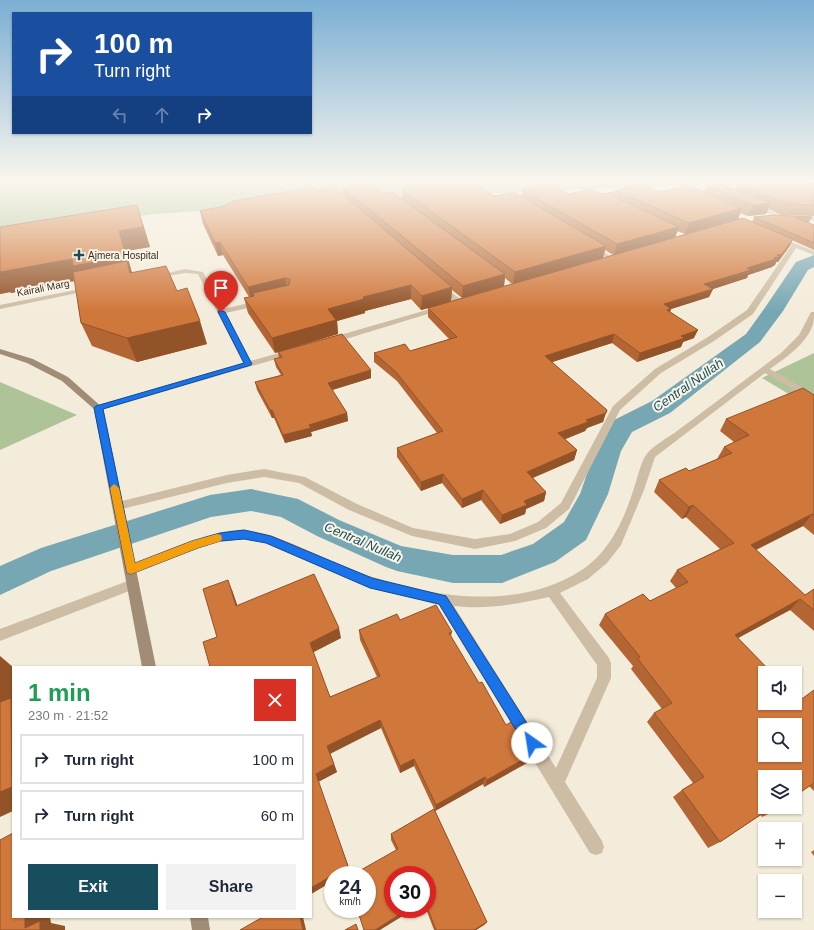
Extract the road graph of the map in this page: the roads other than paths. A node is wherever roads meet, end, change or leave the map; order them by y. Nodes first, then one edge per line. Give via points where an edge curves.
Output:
1 (781, 239) edge
2 (587, 244) edge
3 (795, 245) junction
4 (814, 253) edge
5 (613, 259) edge
6 (153, 276) edge
7 (435, 282) edge
8 (99, 287) edge
9 (267, 301) edge
10 (0, 307) edge
11 (221, 312) junction
12 (814, 315) edge
13 (324, 342) edge
14 (301, 349) edge
15 (0, 350) edge
16 (248, 364) junction
17 (765, 370) junction
18 (814, 398) edge
19 (98, 408) junction
20 (119, 511) junction
21 (130, 565) junction
22 (133, 584) junction
23 (552, 591) junction
24 (442, 600) junction
25 (0, 635) edge
26 (149, 666) edge
27 (557, 782) junction
28 (596, 847) dead end
29 (199, 918) edge
30 (201, 930) edge

1 - 3 street
2 - 5 street
3 - 4 street
3 - 20 street via 750,312 658,371 616,408 565,506 542,525 511,538 475,544 412,532 302,480 264,474 228,479
6 - 11 street via 183,270 201,273
7 - 13 street via 456,304
8 - 10 street, Kairali Marg
9 - 11 street
11 - 16 street
12 - 17 street via 800,341
14 - 16 street
15 - 19 main road via 30,361 65,379
16 - 19 street
17 - 18 street
17 - 23 street via 651,455 617,542 603,560 584,575
19 - 20 main road
20 - 21 main road
21 - 22 main road
21 - 24 street via 220,537 244,534 267,539 370,583
22 - 25 street
22 - 26 main road
23 - 24 street via 511,600 476,603
23 - 27 street via 604,663 604,678
24 - 27 street
27 - 28 street
29 - 30 main road

